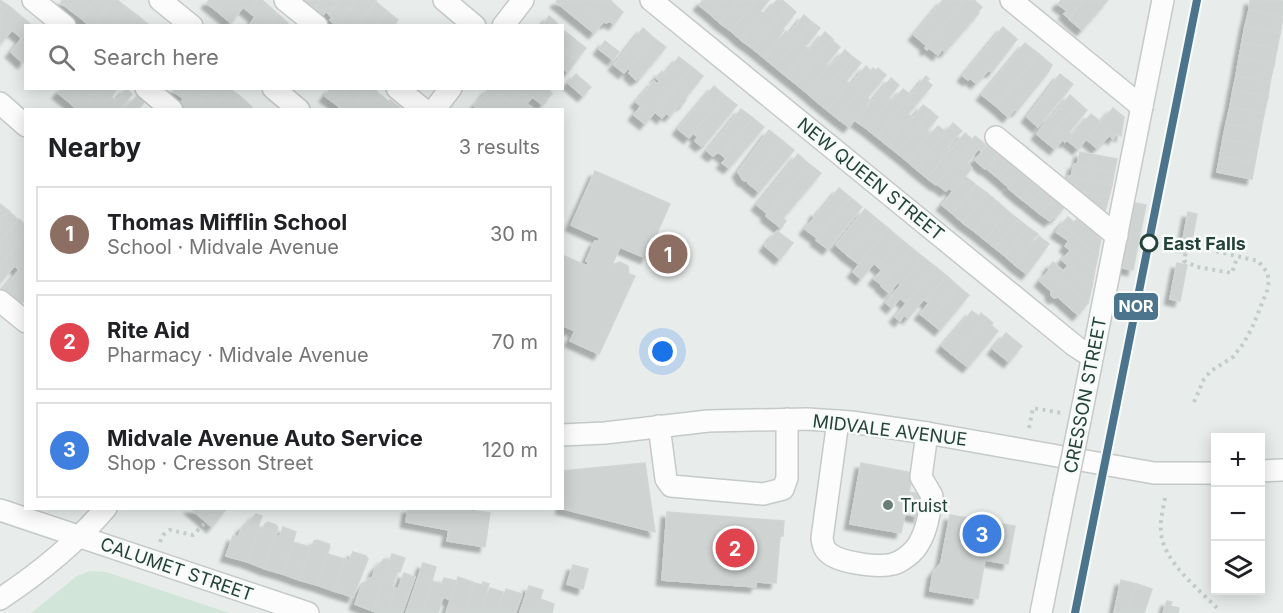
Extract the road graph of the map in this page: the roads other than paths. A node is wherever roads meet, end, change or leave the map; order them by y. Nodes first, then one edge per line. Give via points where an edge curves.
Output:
1 (33, 0) edge
2 (160, 0) edge
3 (285, 0) edge
4 (444, 0) edge
5 (523, 0) edge
6 (651, 0) edge
7 (1011, 0) edge
8 (1163, 0) edge
9 (63, 24) edge
10 (190, 24) edge
11 (315, 24) edge
12 (473, 24) edge
13 (505, 24) edge
14 (148, 90) edge
15 (275, 90) edge
16 (399, 90) edge
17 (449, 90) edge
18 (0, 104) edge
19 (1142, 107) junction
20 (170, 108) edge
21 (297, 108) edge
22 (422, 108) edge
23 (436, 108) edge
24 (24, 124) edge
25 (996, 137) dead end
26 (1117, 236) junction
27 (0, 301) edge
28 (24, 320) edge
29 (1092, 357) junction
30 (787, 419) junction
31 (838, 421) junction
32 (659, 426) junction
33 (927, 433) junction
34 (564, 435) edge
35 (1283, 470) edge
36 (1265, 471) edge
37 (1211, 473) edge
38 (0, 510) edge
39 (104, 510) edge
40 (79, 536) junction
41 (0, 599) edge
42 (308, 613) edge
43 (1041, 613) edge

1 - 9 street
2 - 10 street
3 - 11 street
4 - 12 street
5 - 13 street
6 - 29 street, NEW QUEEN STREET
7 - 19 street
8 - 19 street, CRESSON STREET
14 - 20 street
15 - 21 street
16 - 22 street
17 - 23 street
18 - 24 street
19 - 26 street, CRESSON STREET
25 - 26 street
26 - 29 street, CRESSON STREET
27 - 28 street
29 - 43 street, CRESSON STREET, bridge via 1072,417 1064,498
30 - 31 street, MIDVALE AVENUE
30 - 32 street, MIDVALE AVENUE
30 - 32 street via 787,478 783,489 763,494 671,486 666,479
31 - 33 street, MIDVALE AVENUE
31 - 33 street via 824,547 840,560 878,566 899,562 923,538 932,496 921,477
32 - 34 street, MIDVALE AVENUE
33 - 37 street, MIDVALE AVENUE via 1154,473
35 - 36 street
38 - 40 street, CALUMET STREET
39 - 40 street
40 - 41 street
40 - 42 street, CALUMET STREET

